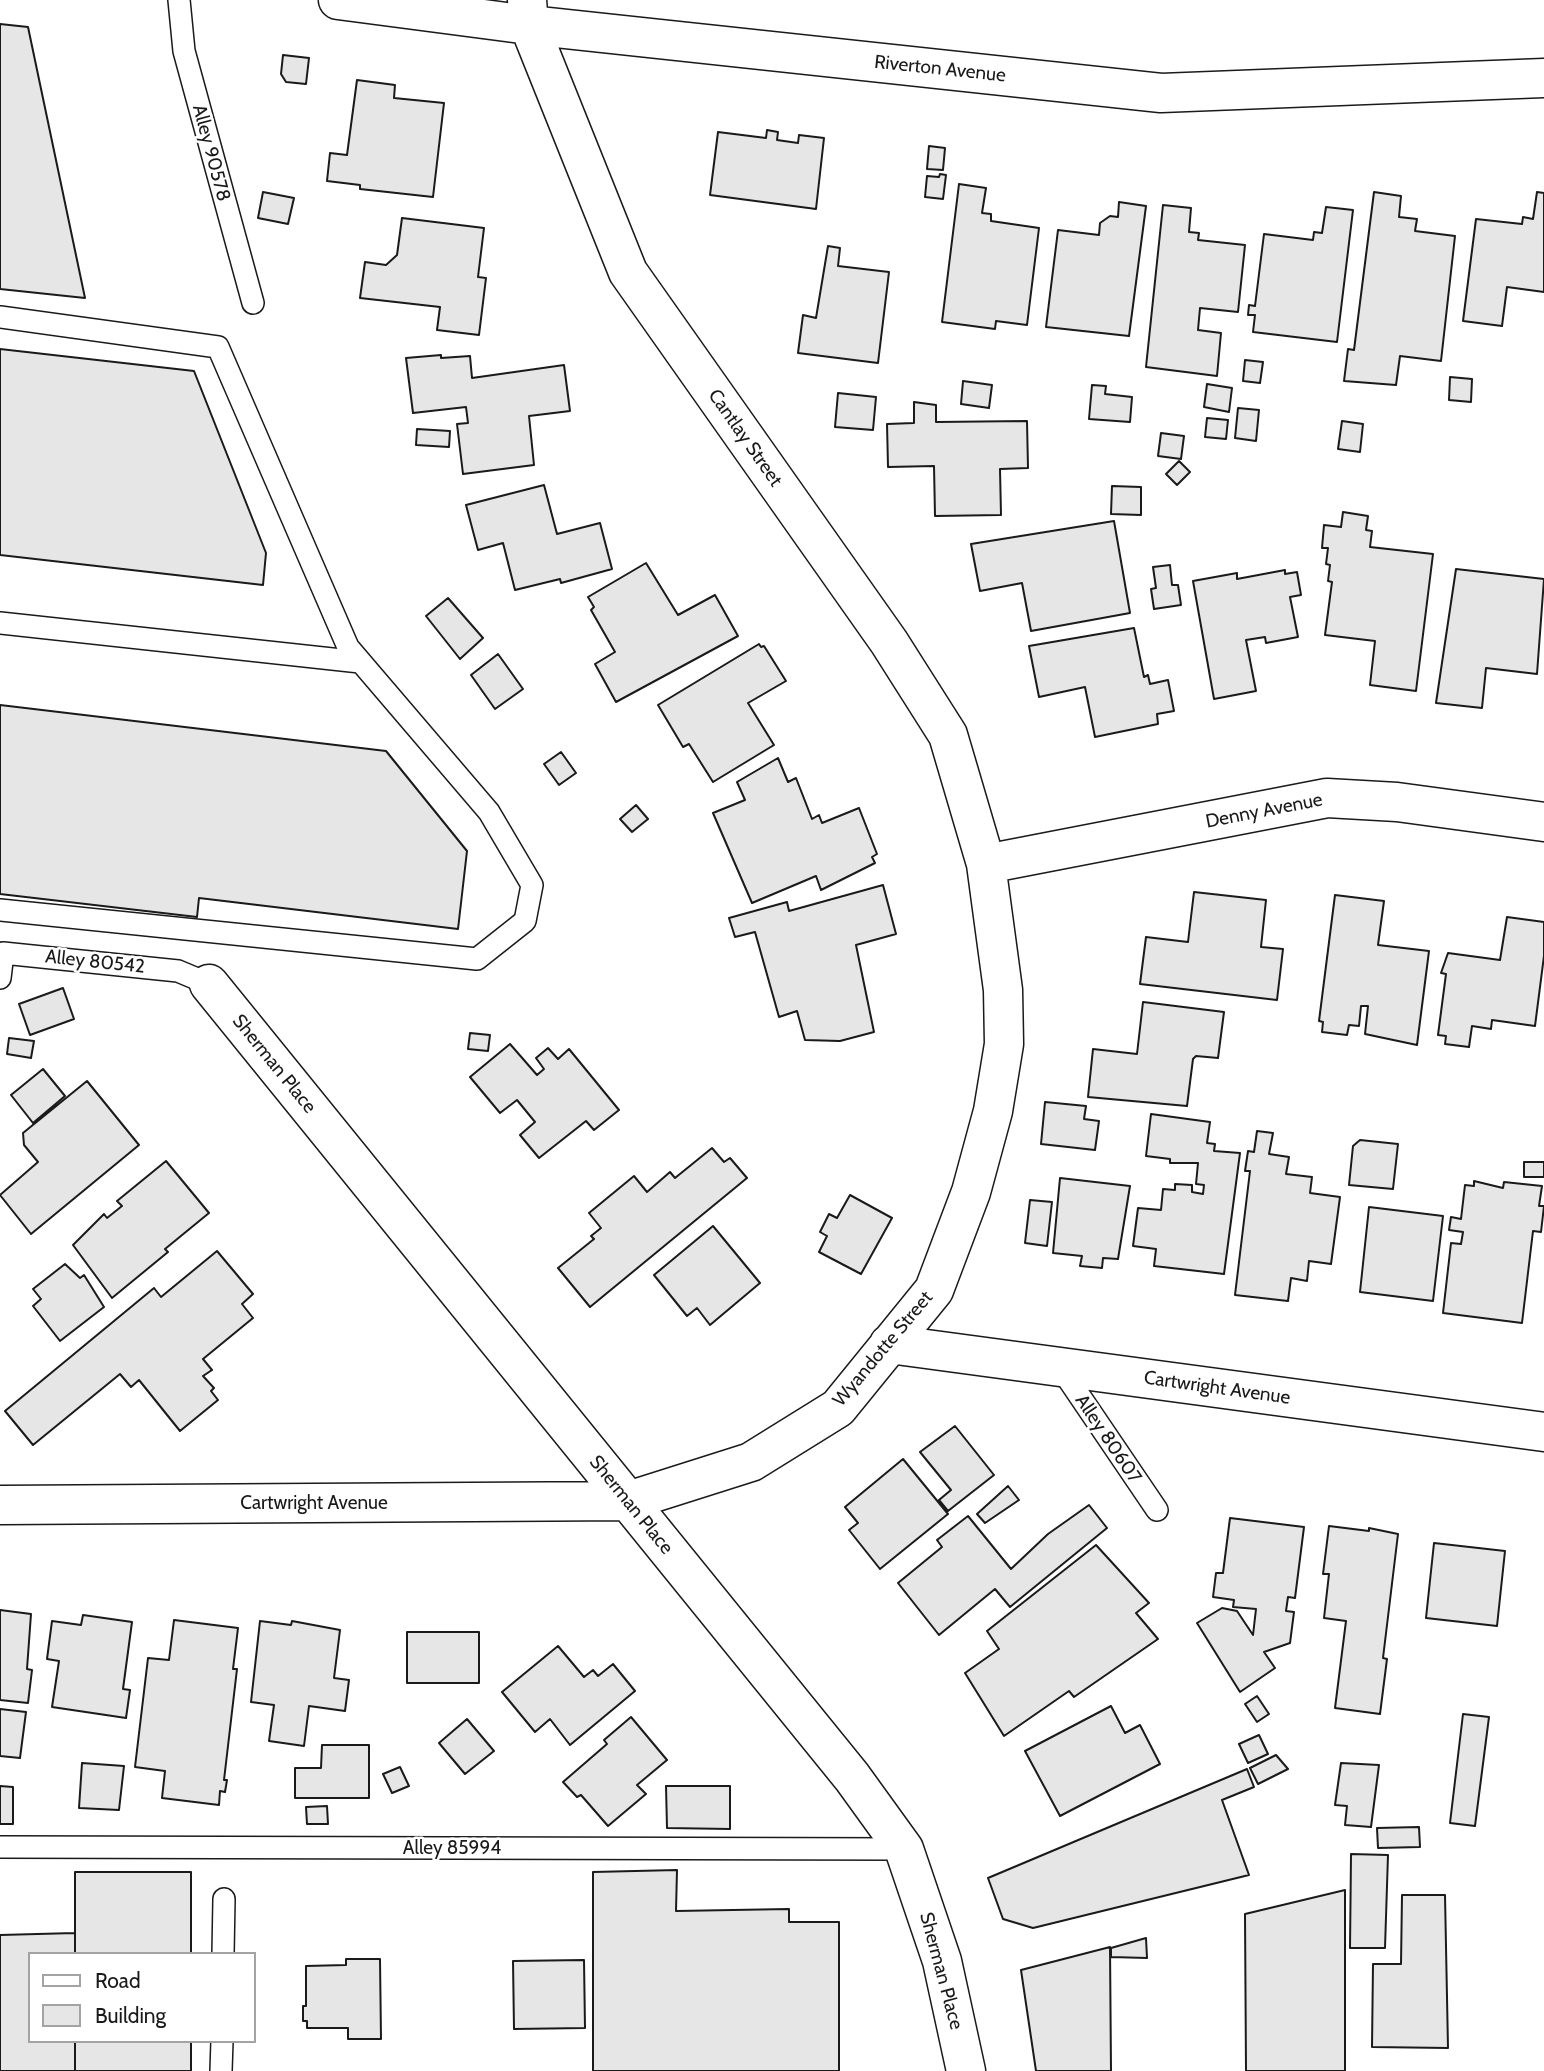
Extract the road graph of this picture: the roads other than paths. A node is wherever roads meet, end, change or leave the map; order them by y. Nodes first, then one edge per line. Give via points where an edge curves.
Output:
1 (179, 0) edge
2 (338, 0) edge
3 (528, 12) edge
4 (1544, 78) edge
5 (253, 303) dead end
6 (0, 317) edge
7 (0, 623) edge
8 (360, 662) junction
9 (1544, 822) edge
10 (986, 864) junction
11 (0, 910) edge
12 (0, 978) edge
13 (209, 984) joint
14 (889, 1344) junction
15 (1060, 1367) junction
16 (1544, 1432) edge
17 (628, 1501) junction
18 (0, 1505) edge
19 (1157, 1510) dead end
20 (0, 1847) edge
21 (904, 1849) junction
22 (224, 1899) dead end
23 (223, 1952) edge
24 (222, 2043) edge
25 (221, 2071) edge
26 (966, 2071) edge

1 - 5 lane, Alley 90578 via 184,51
2 - 3 street, Riverton Avenue
3 - 4 street, Riverton Avenue via 1161,93
3 - 10 street, Cantlay Street via 628,272 889,642 948,735
6 - 8 lane via 218,347 348,647
7 - 8 lane
8 - 11 lane via 489,812 532,885 525,920 477,959
9 - 10 street, Denny Avenue via 1396,802 1327,798
10 - 14 street, Wyandotte Street via 1003,990 1004,1044 993,1111 971,1192 934,1290
12 - 13 lane, Alley 80542 via 3,953 178,971
13 - 17 street, Sherman Place
14 - 15 street, Cartwright Avenue
14 - 17 street, Wyandotte Street via 838,1408 751,1462
15 - 16 street, Cartwright Avenue
15 - 19 lane, Alley 80607
17 - 18 street, Cartwright Avenue
17 - 21 street, Sherman Place via 852,1777
20 - 21 lane, Alley 85994
21 - 26 street, Sherman Place via 942,1961
22 - 23 lane
24 - 25 lane

